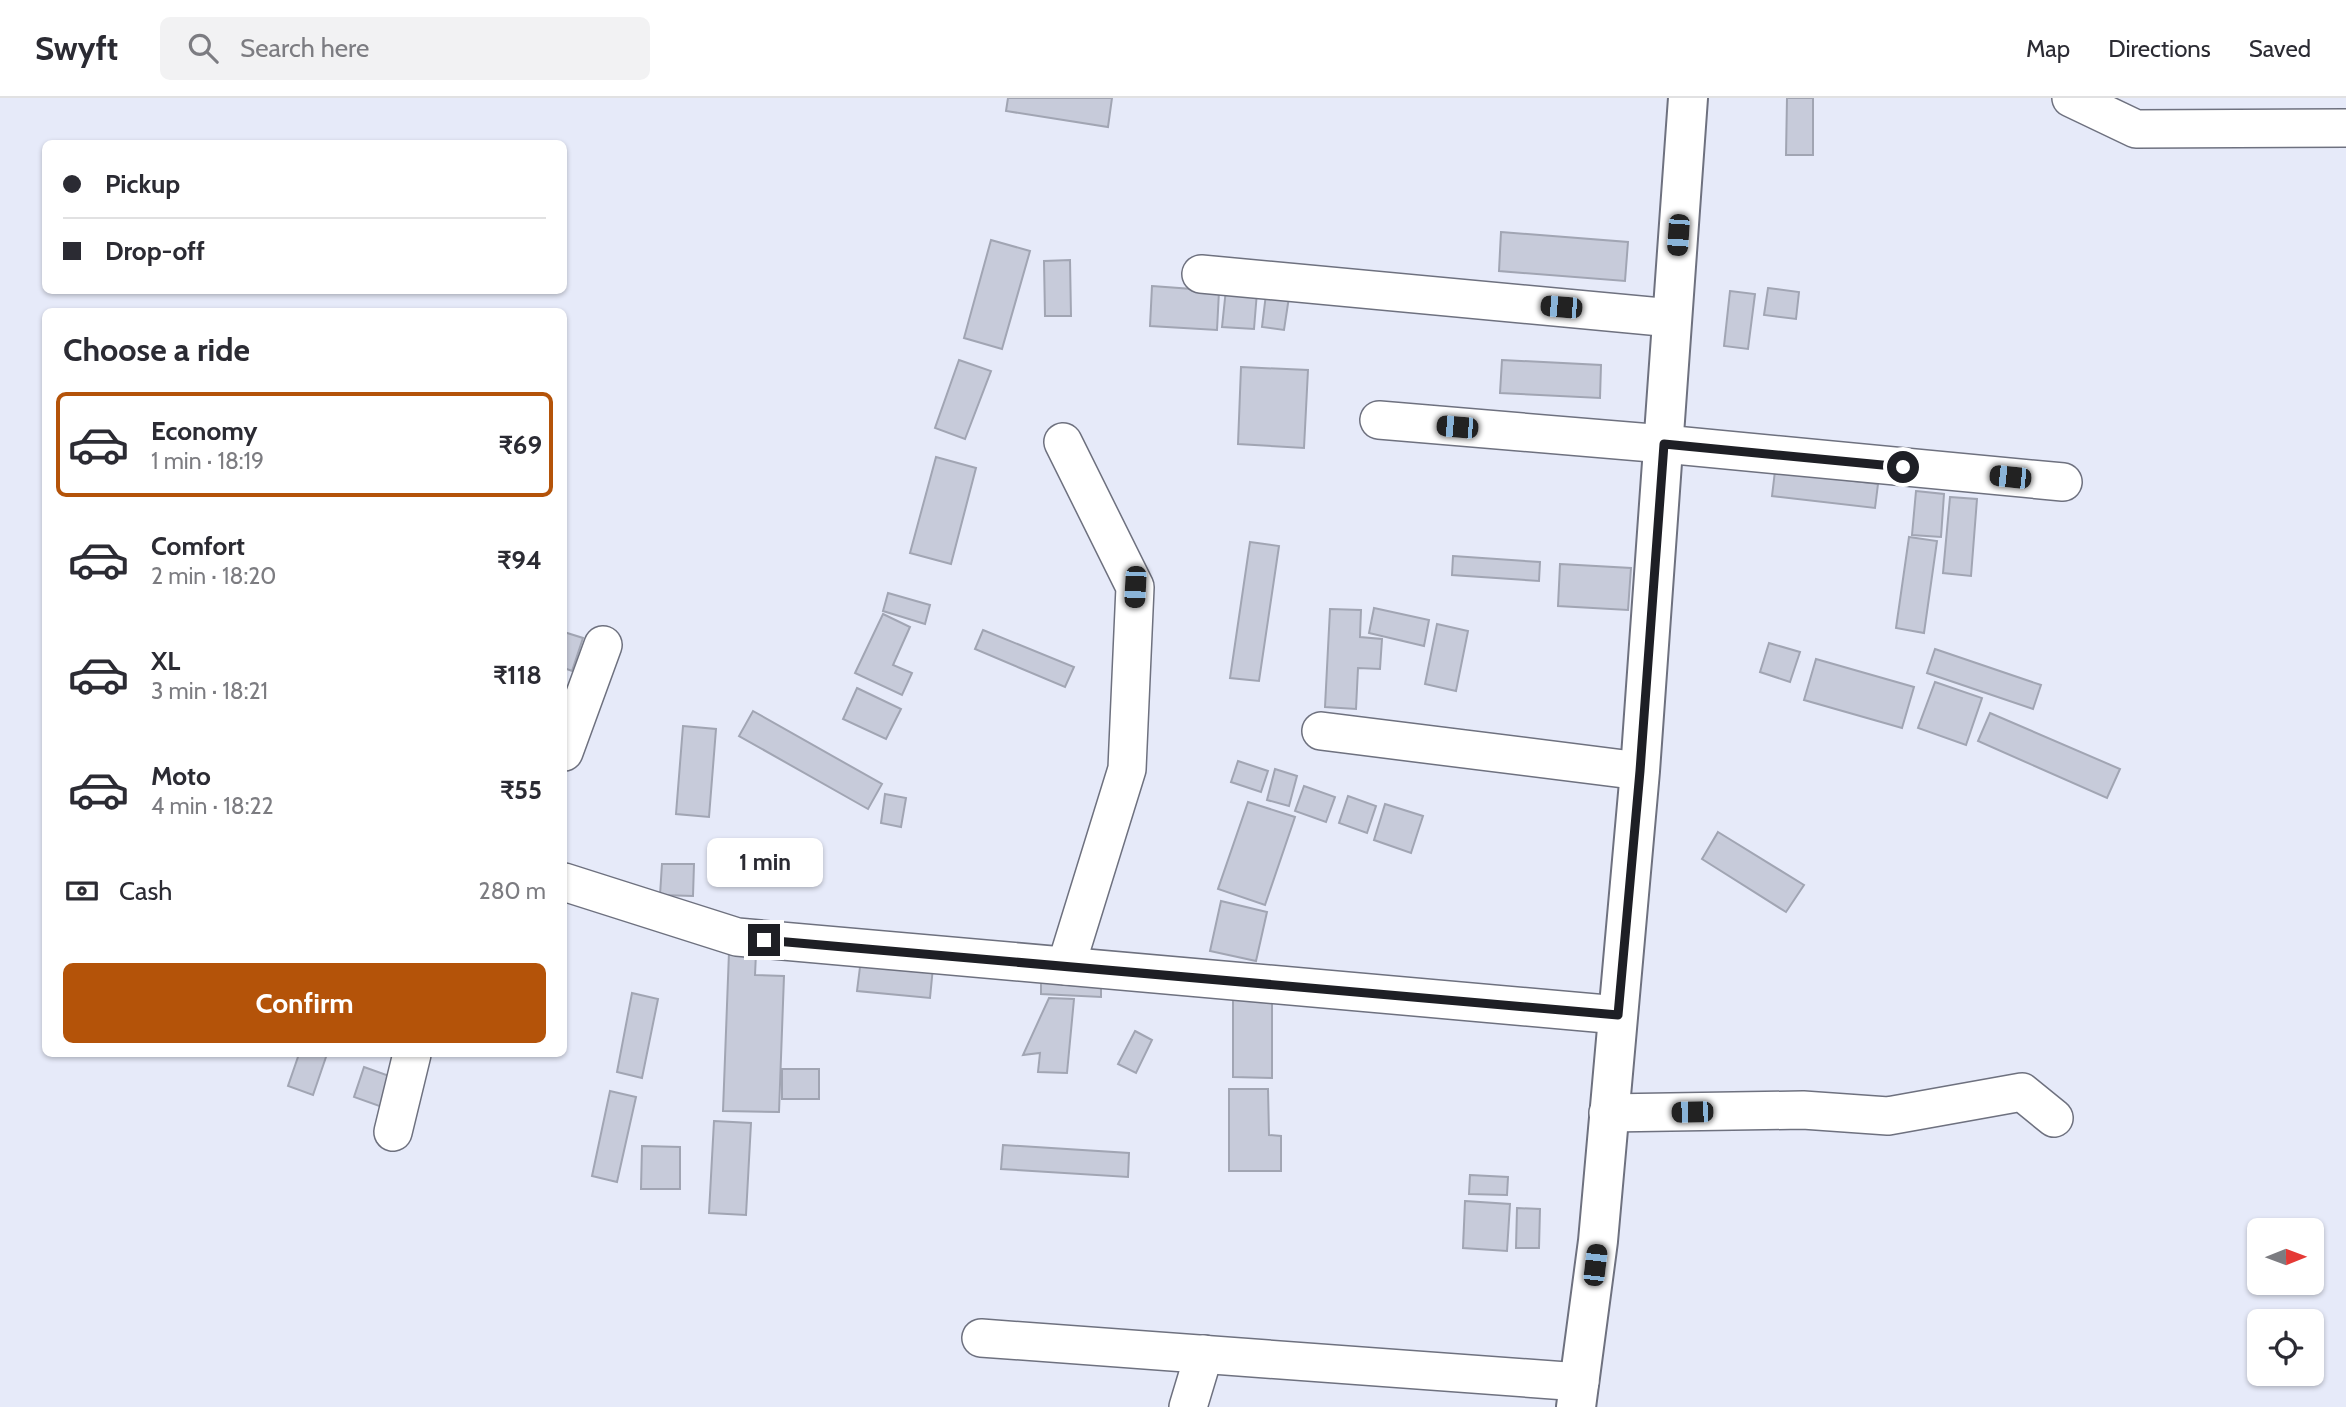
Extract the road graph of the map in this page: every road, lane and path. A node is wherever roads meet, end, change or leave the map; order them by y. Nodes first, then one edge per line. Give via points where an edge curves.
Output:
1 (1688, 98) edge
2 (2071, 98) edge
3 (2346, 128) edge
4 (1201, 274) dead end
5 (1672, 318) junction
6 (1379, 421) dead end
7 (1063, 442) dead end
8 (1664, 444) junction
9 (2063, 482) dead end
10 (603, 645) dead end
11 (1321, 731) dead end
12 (567, 744) edge
13 (1640, 771) junction
14 (567, 883) edge
15 (1066, 966) junction
16 (1618, 1015) junction
17 (411, 1057) edge
18 (1608, 1113) junction
19 (2054, 1118) dead end
20 (393, 1132) dead end
21 (981, 1338) dead end
22 (1204, 1354) junction
23 (1578, 1394) edge
24 (1188, 1407) edge

1 - 5 main road
2 - 3 street via 2136,130
4 - 5 street
5 - 8 main road
6 - 8 street
7 - 15 street via 1135,587 1127,769
8 - 9 street
8 - 13 main road
10 - 12 street
11 - 13 street
13 - 16 main road
14 - 15 street via 737,937
15 - 16 street
16 - 18 main road
17 - 20 street
18 - 19 street via 1803,1110 1888,1116 2022,1092
18 - 23 main road via 1598,1241
21 - 22 street
22 - 23 street
22 - 24 street

